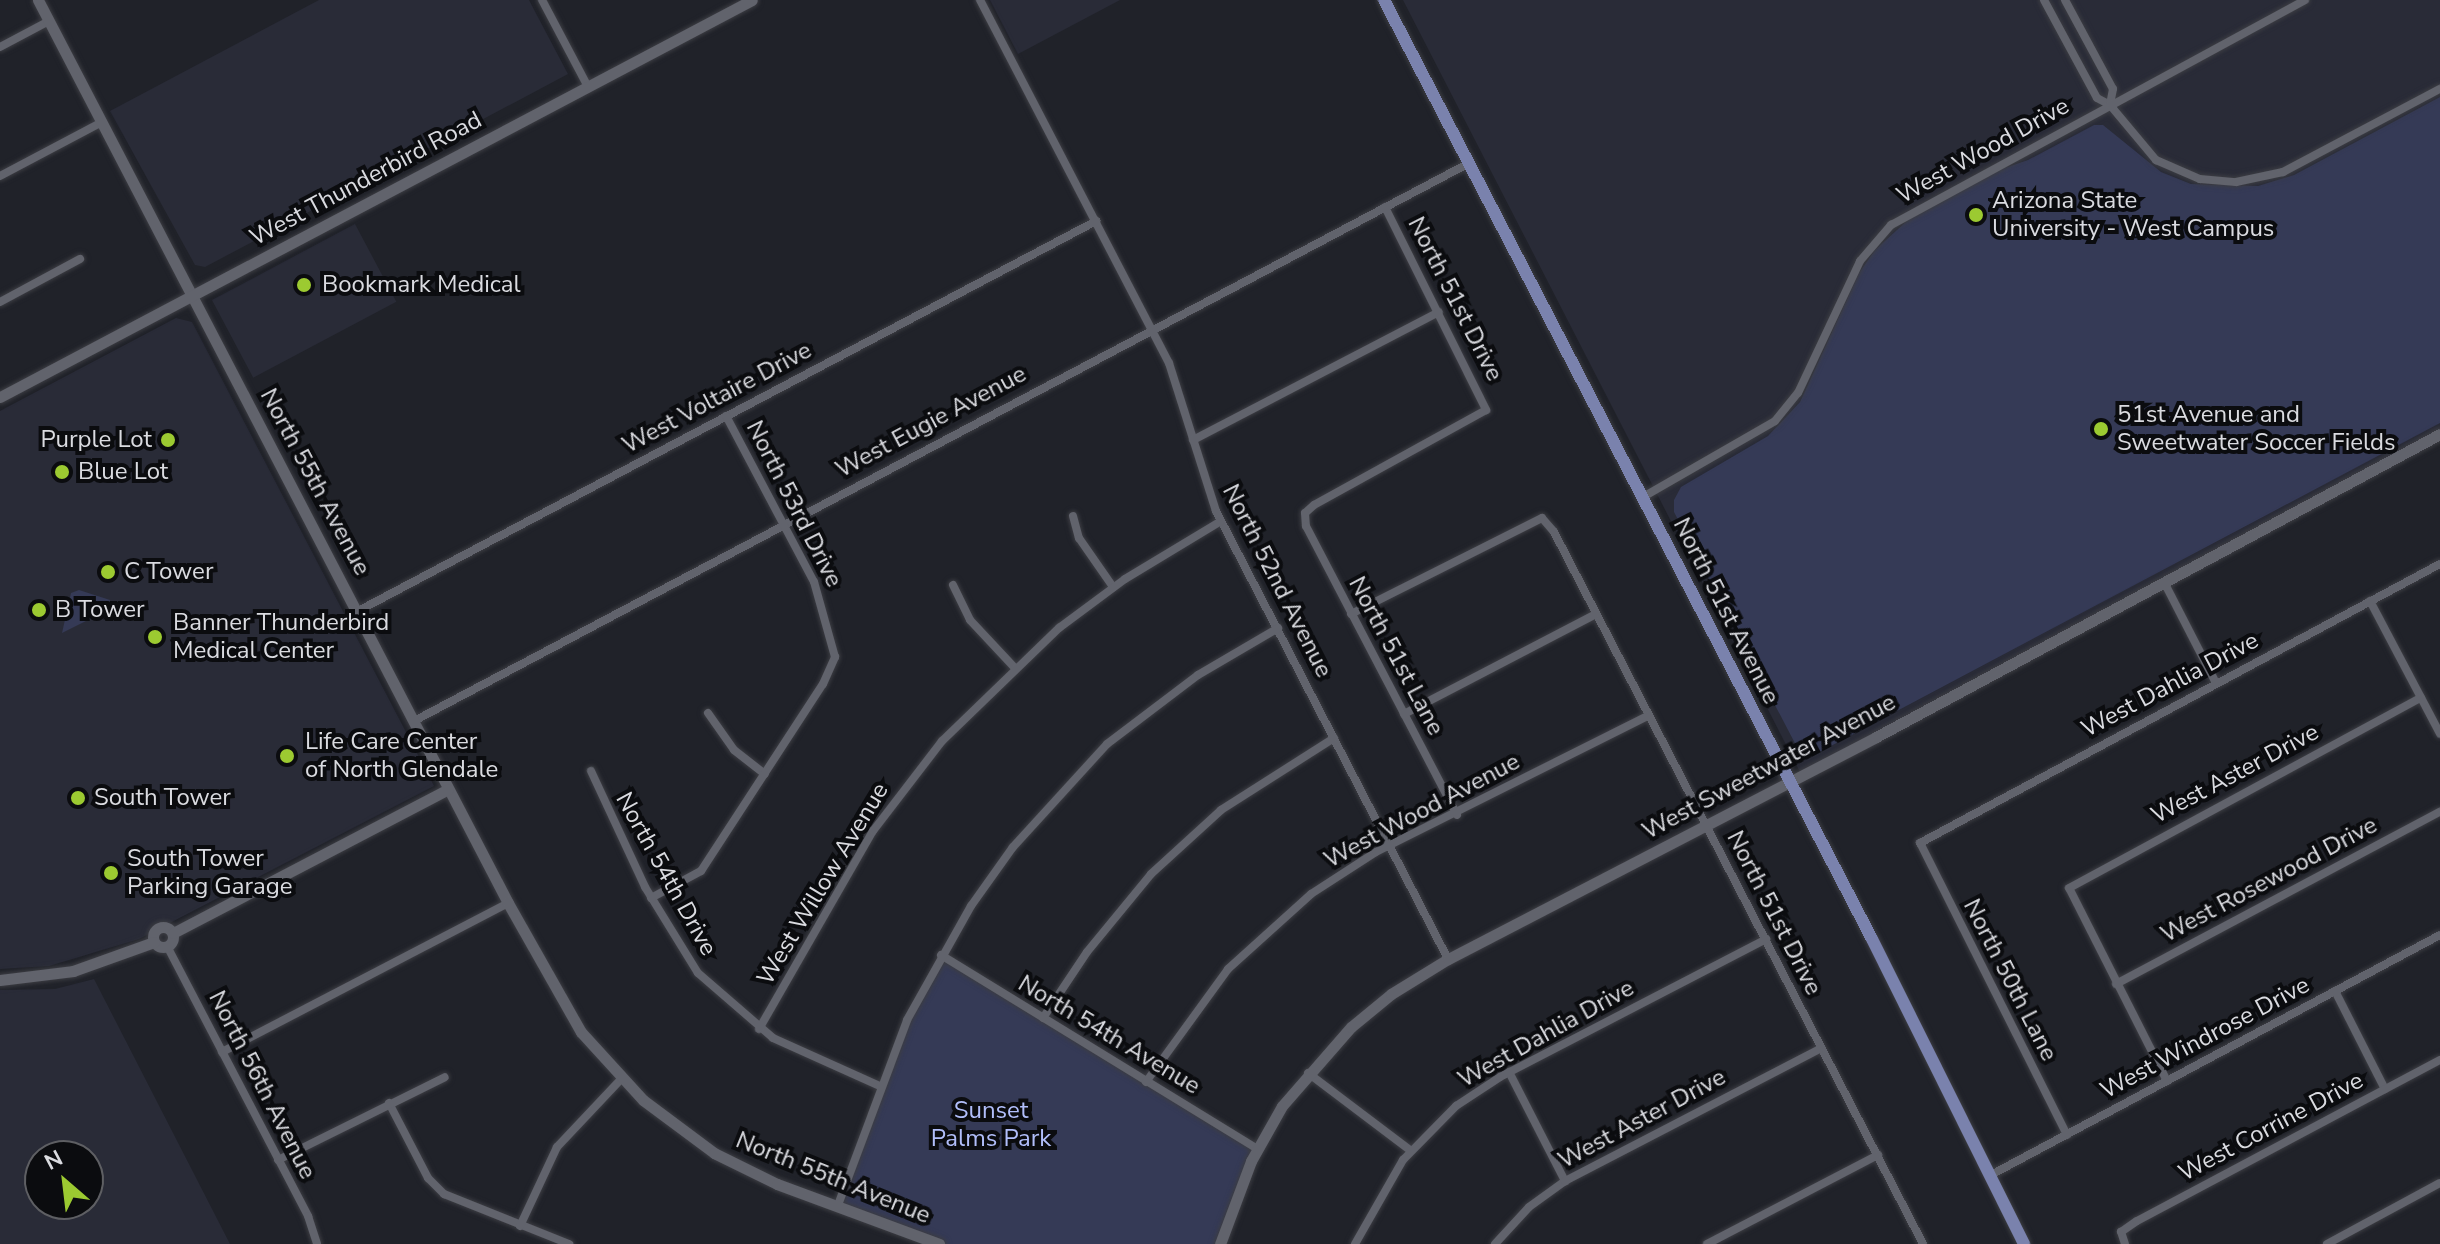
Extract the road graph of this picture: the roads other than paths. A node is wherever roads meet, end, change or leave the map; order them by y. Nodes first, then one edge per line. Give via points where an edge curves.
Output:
1 (38, 0) edge
2 (542, 0) edge
3 (752, 0) edge
4 (980, 0) edge
5 (1384, 0) edge
6 (2044, 0) edge
7 (2065, 0) edge
8 (2305, 0) edge
9 (49, 21) junction
10 (0, 47) edge
11 (588, 87) junction
12 (2440, 89) edge
13 (2110, 105) junction
14 (102, 122) junction
15 (1469, 163) junction
16 (0, 176) edge
17 (1385, 207) junction
18 (1096, 221) junction
19 (80, 259) dead end
20 (193, 295) junction
21 (0, 301) edge
22 (1439, 312) junction
23 (1152, 330) junction
24 (0, 397) edge
25 (726, 416) junction
26 (2440, 434) edge
27 (1193, 440) junction
28 (1643, 497) junction
29 (1305, 513) joint
30 (1073, 516) dead end
31 (1221, 521) junction
32 (784, 525) junction
33 (2440, 564) edge
34 (2164, 582) junction
35 (953, 585) dead end
36 (1113, 587) junction
37 (2370, 601) junction
38 (358, 611) junction
39 (1351, 614) junction
40 (1596, 614) junction
41 (1278, 628) junction
42 (1014, 667) junction
43 (2216, 683) junction
44 (2421, 698) junction
45 (708, 713) dead end
46 (1404, 714) junction
47 (1649, 715) junction
48 (414, 721) junction
49 (2440, 734) edge
50 (1334, 738) junction
51 (591, 771) dead end
52 (765, 774) junction
53 (1790, 782) junction
54 (448, 789) junction
55 (2440, 812) edge
56 (1457, 815) junction
57 (1707, 826) junction
58 (1920, 843) joint
59 (1389, 845) junction
60 (651, 898) junction
61 (508, 903) junction
62 (173, 933) junction
63 (2440, 935) edge
64 (1766, 939) junction
65 (154, 942) junction
66 (167, 946) junction
67 (941, 955) junction
68 (1448, 959) junction
69 (0, 980) edge
70 (2116, 984) junction
71 (2335, 991) junction
72 (1043, 1018) junction
73 (759, 1029) junction
74 (1822, 1048) junction
75 (222, 1052) junction
76 (2440, 1060) edge
77 (1509, 1072) junction
78 (1308, 1073) junction
79 (445, 1077) dead end
80 (621, 1079) junction
81 (2167, 1081) junction
82 (1146, 1082) junction
83 (880, 1086) junction
84 (2385, 1089) junction
85 (389, 1103) junction
86 (2067, 1135) junction
87 (1257, 1149) junction
88 (1411, 1151) junction
89 (1878, 1155) junction
90 (278, 1160) junction
91 (1989, 1176) junction
92 (1565, 1181) junction
93 (2440, 1183) edge
94 (838, 1205) junction
95 (520, 1226) junction
96 (317, 1244) edge
97 (569, 1244) edge
98 (939, 1244) edge
99 (1220, 1244) edge
100 (1355, 1244) edge
101 (1495, 1244) edge
102 (1707, 1244) edge
103 (1923, 1244) edge
104 (2024, 1244) edge
105 (2125, 1244) edge
106 (2327, 1244) edge

1 - 9 street, North 55th Avenue
2 - 11 street
3 - 11 street, West Thunderbird Road
4 - 18 street, North 52nd Avenue
5 - 15 main road, North 51st Avenue
6 - 13 street via 2097,98
7 - 13 street via 2113,89
8 - 13 street, West Wood Drive
9 - 10 street
9 - 14 street, North 55th Avenue
11 - 20 street, West Thunderbird Road
12 - 13 street via 2271,176 2224,182 2177,172 2138,142
13 - 28 street, West Wood Drive via 1891,225 1860,261 1798,393 1775,421
14 - 16 street
14 - 20 street, North 55th Avenue
15 - 17 street, West Eugie Avenue
15 - 28 main road, North 51st Avenue
17 - 22 street, North 51st Drive
17 - 23 street, West Eugie Avenue
18 - 23 street, North 52nd Avenue
18 - 25 street, West Voltaire Drive
19 - 21 street
20 - 24 street, West Thunderbird Road
20 - 38 street, North 55th Avenue
22 - 27 street
22 - 29 street, North 51st Drive via 1486,410
23 - 27 street, North 52nd Avenue via 1178,384
23 - 32 street, West Eugie Avenue
25 - 32 street, North 53rd Drive
25 - 38 street, West Voltaire Drive
26 - 34 street, West Sweetwater Avenue
27 - 31 street, North 52nd Avenue
28 - 53 main road, North 51st Avenue
29 - 39 street, North 51st Lane via 1306,526
30 - 36 street via 1079,538
31 - 36 street, West Willow Avenue
31 - 41 street, North 52nd Avenue
32 - 48 street, West Eugie Avenue
32 - 52 street, North 53rd Drive via 821,597 835,657
33 - 37 street, West Dahlia Drive
34 - 43 street
34 - 53 street, West Sweetwater Avenue
35 - 42 street via 970,620
36 - 42 street, West Willow Avenue
37 - 43 street, West Dahlia Drive
37 - 44 street
38 - 48 street, North 55th Avenue
39 - 40 street, North 51st Drive via 1542,518
39 - 46 street, North 51st Lane
40 - 46 street
40 - 47 street, North 51st Drive
41 - 50 street, North 52nd Avenue
41 - 67 street via 1198,675 1107,744 1013,847
42 - 73 street, West Willow Avenue via 942,741 873,831
43 - 58 street, West Dahlia Drive
44 - 49 street
44 - 70 street, West Aster Drive via 2069,888
45 - 52 street via 734,750
46 - 56 street, North 51st Lane
47 - 56 street, West Wood Avenue
47 - 57 street, North 51st Drive
48 - 54 street, North 55th Avenue
50 - 59 street, North 52nd Avenue
50 - 72 street via 1221,810 1151,874 1087,952
51 - 60 street, North 54th Drive
52 - 60 street via 701,871
53 - 57 street, West Sweetwater Avenue
53 - 91 main road, North 51st Avenue
54 - 61 street, North 55th Avenue
54 - 62 street
55 - 70 street, West Rosewood Drive
56 - 59 street, West Wood Avenue
57 - 64 street, North 51st Drive
57 - 68 street, West Sweetwater Avenue
58 - 86 street, North 50th Lane
59 - 68 street, North 52nd Avenue
59 - 82 street, West Wood Avenue via 1311,894 1250,946 1182,1026
60 - 73 street, North 54th Drive via 698,973
61 - 75 street
61 - 80 street, North 55th Avenue via 561,1000
62 - 65 street via 160,927
62 - 66 street
63 - 71 street, West Windrose Drive
64 - 74 street, North 51st Drive
64 - 77 street, West Dahlia Drive
65 - 66 street
65 - 69 street via 73,971
66 - 75 street, North 56th Avenue
67 - 72 street, North 54th Avenue
67 - 83 street
68 - 78 street, West Sweetwater Avenue via 1371,1010
70 - 81 street
71 - 81 street, West Windrose Drive
71 - 84 street
72 - 82 street, North 54th Avenue
73 - 83 street, North 54th Drive via 802,1054
74 - 89 street, North 51st Drive
74 - 92 street, West Aster Drive
75 - 90 street, North 56th Avenue
76 - 84 street, West Corrine Drive
77 - 88 street, West Dahlia Drive via 1456,1106
77 - 92 street
78 - 87 street, West Sweetwater Avenue
78 - 88 street
79 - 85 street
80 - 94 street, North 55th Avenue via 714,1153
80 - 95 street via 557,1147
81 - 86 street, West Windrose Drive
82 - 87 street, North 54th Avenue
83 - 94 street
84 - 105 street, West Corrine Drive via 2121,1232
85 - 90 street
85 - 95 street via 428,1178 444,1194
86 - 91 street, West Windrose Drive
87 - 99 street, West Sweetwater Avenue
88 - 100 street, West Dahlia Drive via 1385,1186
89 - 102 street
89 - 103 street, North 51st Drive
90 - 96 street, North 56th Avenue
91 - 104 main road, North 51st Avenue
92 - 101 street, West Aster Drive via 1529,1207
93 - 106 street
94 - 98 street, North 55th Avenue
95 - 97 street

